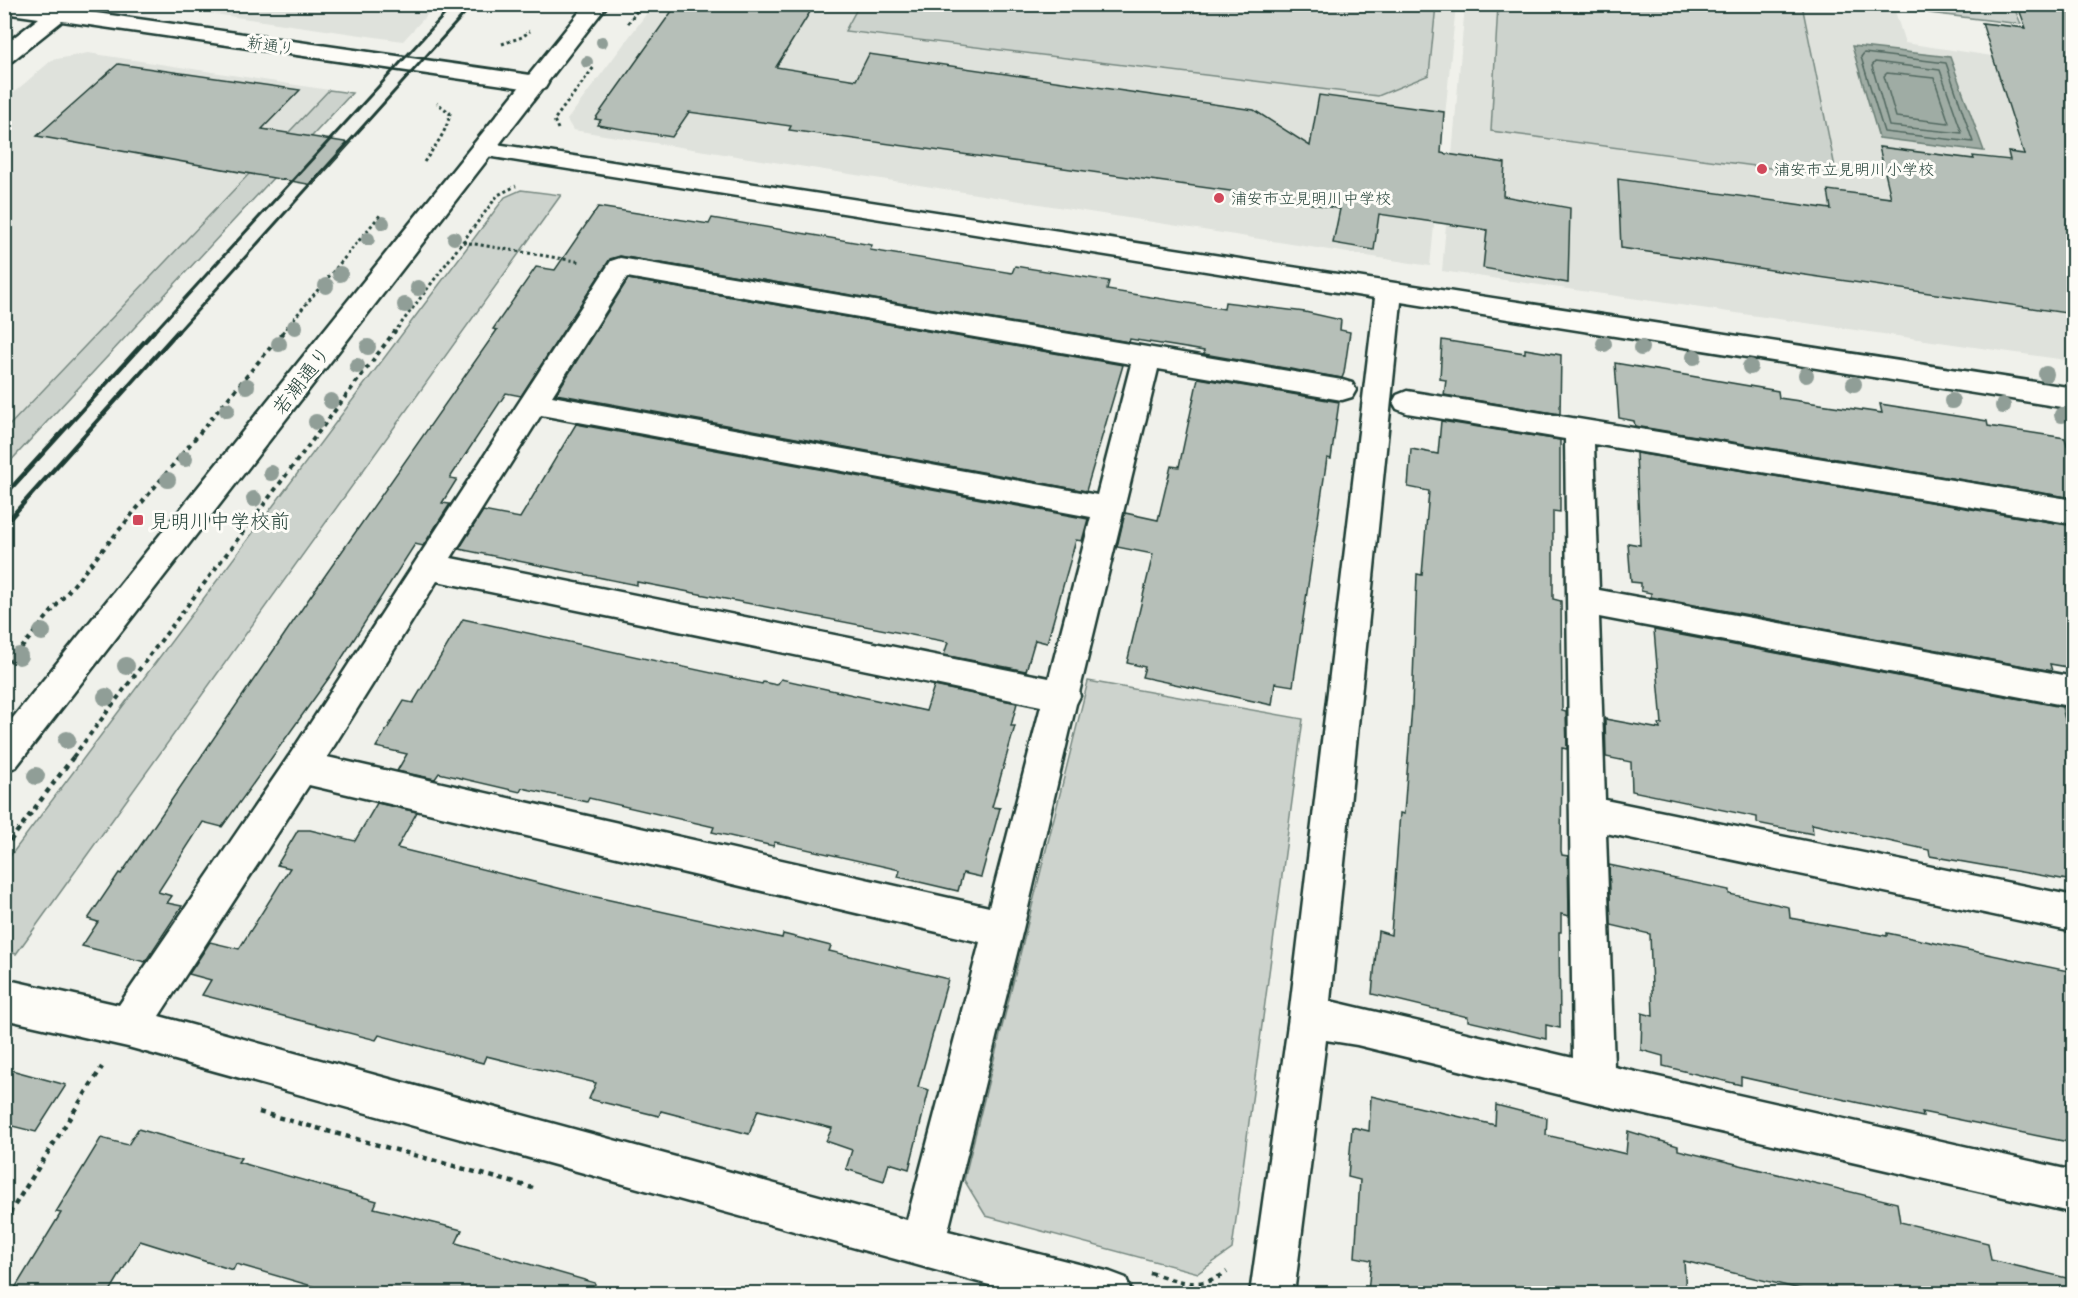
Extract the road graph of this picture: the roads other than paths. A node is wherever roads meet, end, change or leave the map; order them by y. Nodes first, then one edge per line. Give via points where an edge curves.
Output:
1 (598, 4) edge
2 (4, 6) edge
3 (63, 9) edge
4 (4, 56) edge
5 (537, 83) junction
6 (483, 149) junction
7 (1389, 291) junction
8 (1147, 356) junction
9 (1342, 390) dead end
10 (2073, 399) edge
11 (533, 402) junction
12 (1407, 402) dead end
13 (1579, 431) junction
14 (1110, 509) junction
15 (2073, 512) edge
16 (428, 566) junction
17 (1582, 600) junction
18 (2073, 692) edge
19 (1063, 696) junction
20 (4, 756) edge
21 (301, 767) junction
22 (1588, 813) junction
23 (2073, 914) edge
24 (1004, 929) junction
25 (4, 999) edge
26 (1309, 1017) junction
27 (128, 1027) junction
28 (1594, 1083) junction
29 (2073, 1192) edge
30 (922, 1246) junction
31 (1126, 1282) edge
32 (1272, 1293) edge

1 - 5 street, 若潮通り
2 - 3 street, 新通り
3 - 4 street
3 - 5 street, 新通り
5 - 6 street, 若潮通り
6 - 7 street
6 - 20 street, 若潮通り
7 - 10 street
7 - 26 street
8 - 9 street
8 - 11 street via 620,267
8 - 14 street
11 - 14 street
11 - 16 street
12 - 13 street
13 - 15 street
13 - 17 street
14 - 19 street
16 - 19 street
16 - 21 street
17 - 18 street
17 - 22 street
19 - 24 street
21 - 24 street
21 - 27 street
22 - 23 street
22 - 28 street
24 - 30 street
25 - 27 street
26 - 28 street
26 - 32 street
27 - 30 street
28 - 29 street
30 - 31 street

